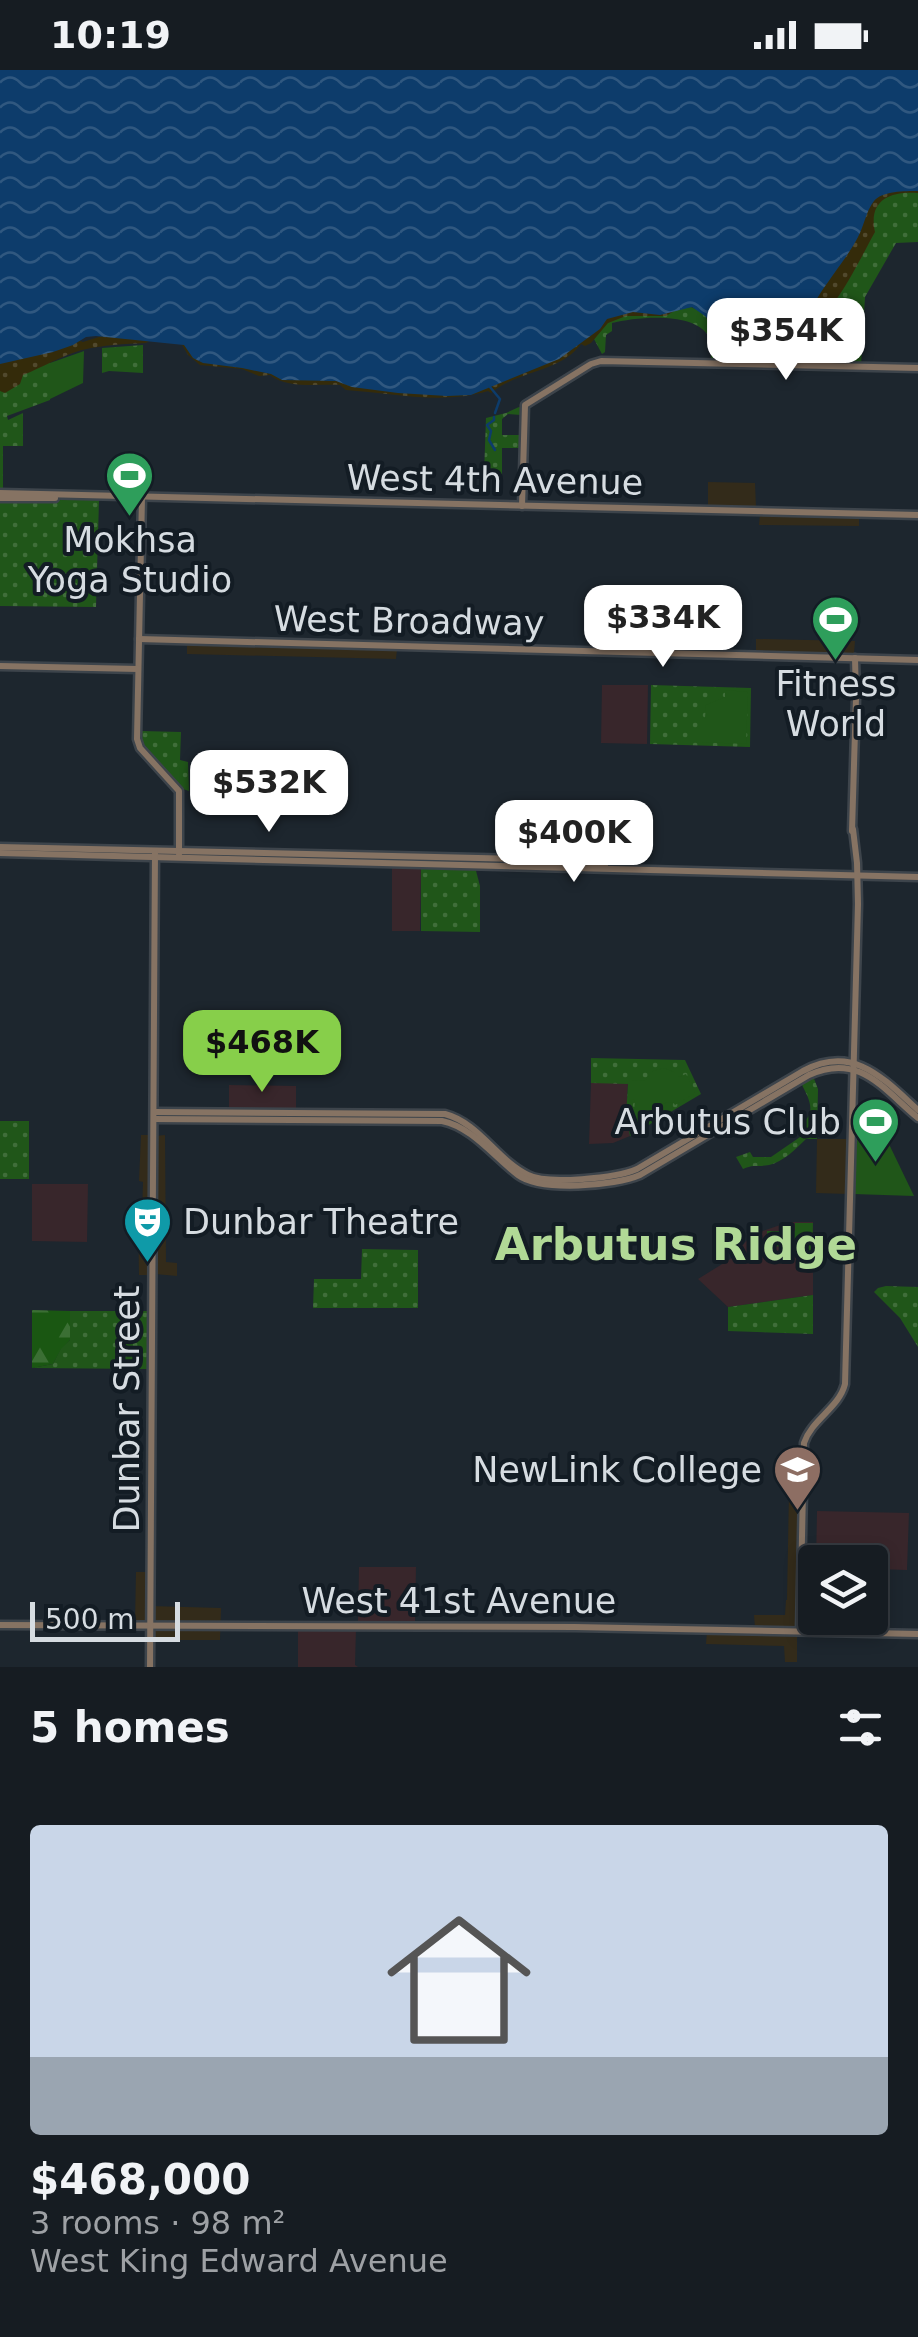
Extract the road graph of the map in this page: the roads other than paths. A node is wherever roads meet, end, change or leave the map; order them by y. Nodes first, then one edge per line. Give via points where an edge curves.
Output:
1 (918, 368) edge
2 (0, 495) edge
3 (142, 497) junction
4 (522, 506) junction
5 (918, 515) edge
6 (139, 639) junction
7 (856, 658) junction
8 (918, 660) edge
9 (0, 666) edge
10 (138, 668) junction
11 (0, 850) edge
12 (155, 854) junction
13 (179, 854) junction
14 (325, 854) junction
15 (308, 860) junction
16 (610, 868) junction
17 (857, 875) junction
18 (918, 877) edge
19 (854, 1067) junction
20 (918, 1110) edge
21 (154, 1116) junction
22 (298, 1116) junction
23 (918, 1118) edge
24 (532, 1168) dead end
25 (522, 1172) junction
26 (801, 1545) edge
27 (0, 1625) edge
28 (151, 1625) junction
29 (798, 1632) edge
30 (888, 1633) edge
31 (918, 1634) edge
32 (150, 1667) edge

1 - 4 main road via 591,364 525,406
2 - 3 main road, West 4th Avenue
3 - 4 main road, West 4th Avenue
3 - 6 main road
4 - 5 main road, West 4th Avenue
6 - 7 main road, West Broadway
6 - 10 main road
7 - 8 main road, West Broadway
7 - 17 main road
9 - 10 main road
10 - 13 main road via 137,739 179,791
11 - 12 main road
12 - 13 main road
12 - 21 main road, Dunbar Street
13 - 14 main road
13 - 15 main road
14 - 15 main road
14 - 16 main road via 584,861
15 - 16 main road
16 - 17 main road
17 - 18 main road
17 - 19 main road
19 - 20 main road via 878,1074
19 - 22 main road via 808,1075 615,1184 528,1181 462,1128 446,1124
19 - 23 main road
19 - 25 main road via 834,1061 808,1068 622,1175 538,1178
19 - 26 main road via 845,1384 806,1437
21 - 22 main road
21 - 22 main road
21 - 28 main road, Dunbar Street
22 - 25 main road via 448,1115
24 - 25 main road
27 - 28 main road, West 41st Avenue
28 - 29 main road, West 41st Avenue
28 - 32 main road, Dunbar Street
30 - 31 main road, West 41st Avenue

